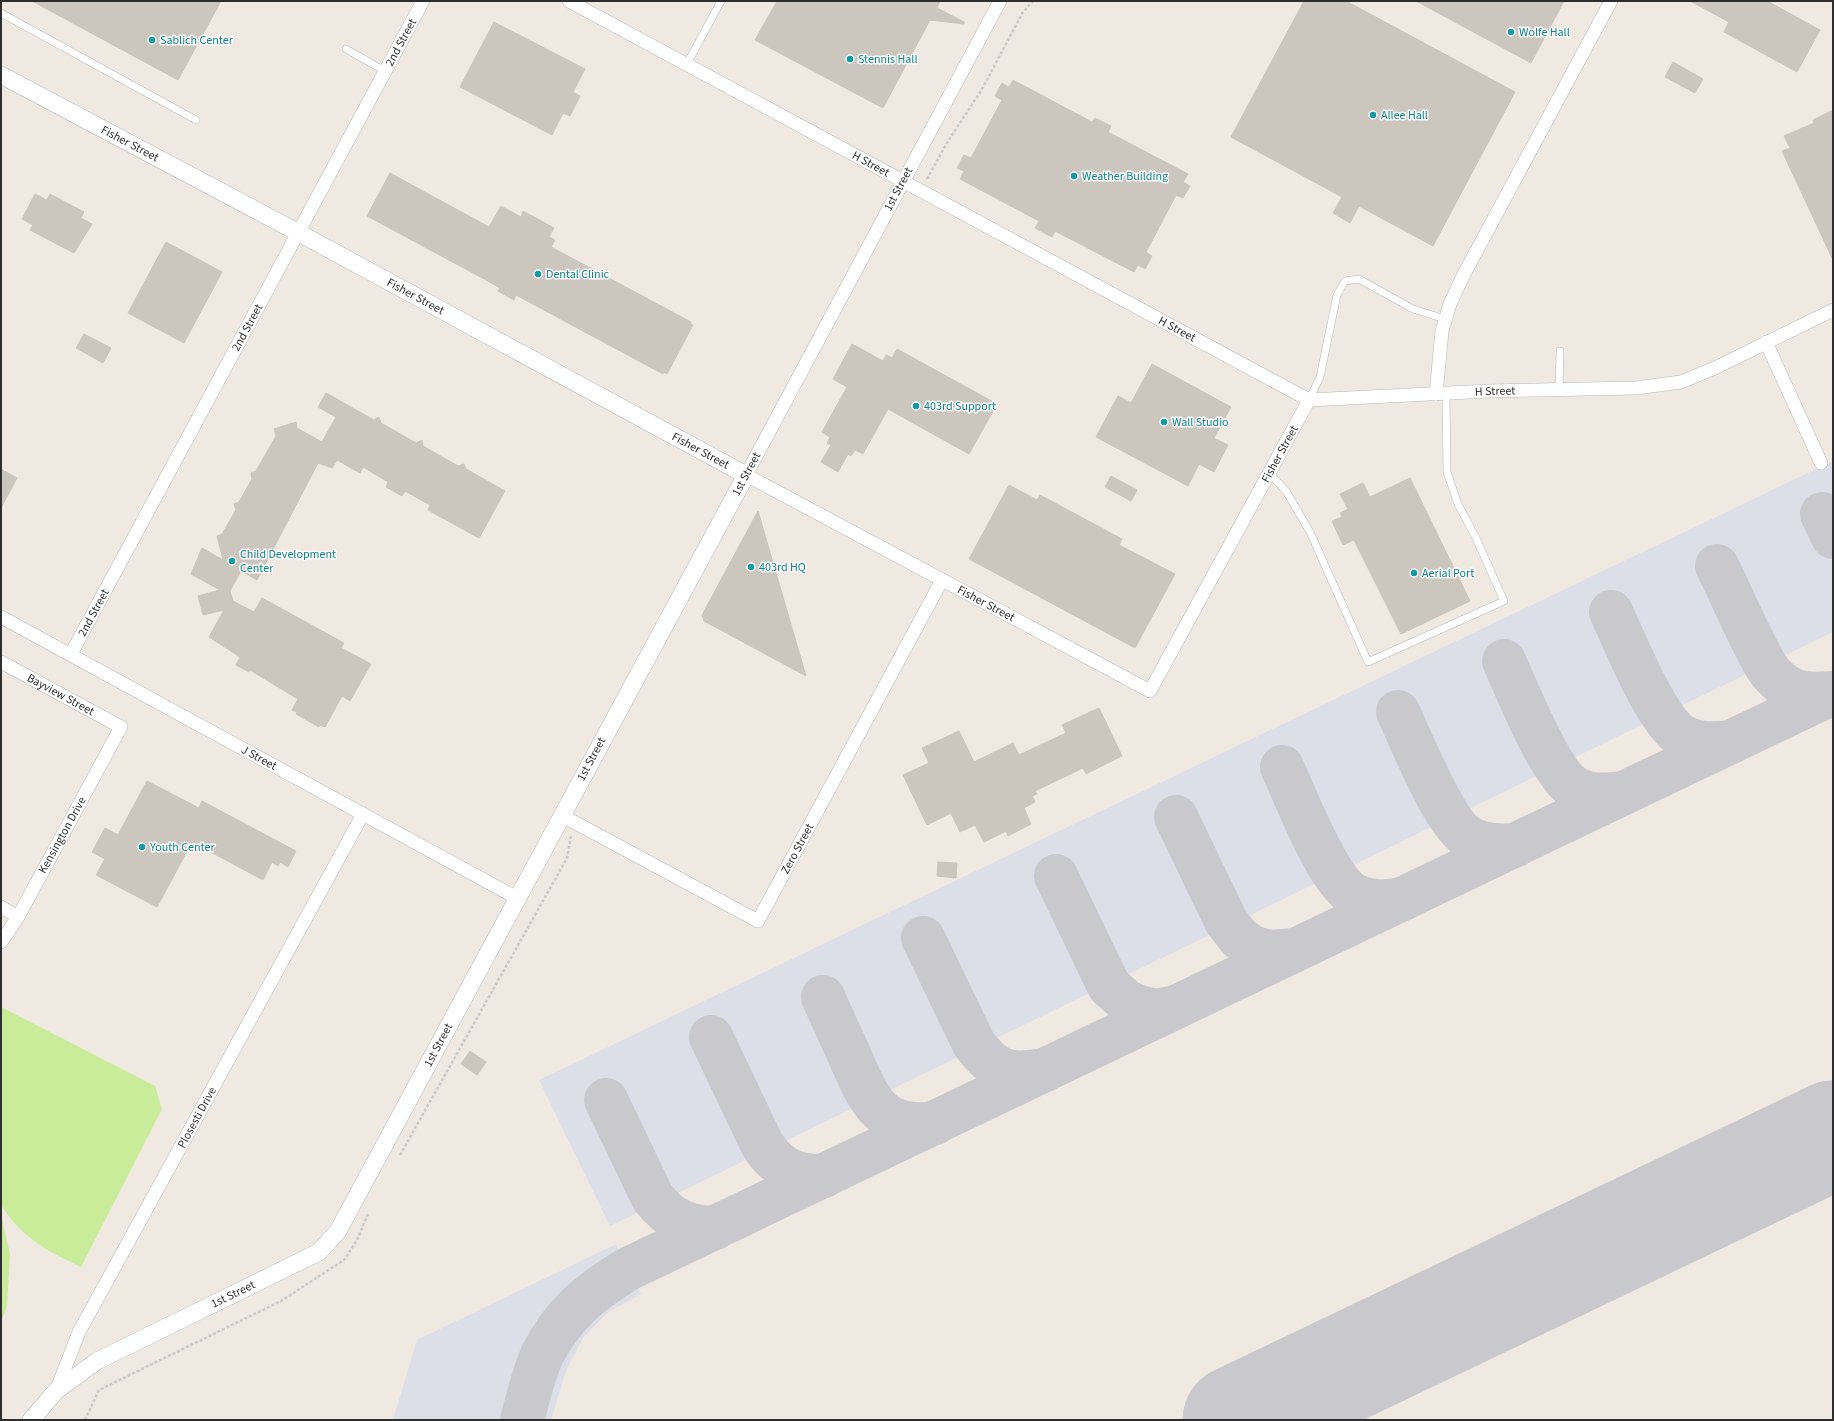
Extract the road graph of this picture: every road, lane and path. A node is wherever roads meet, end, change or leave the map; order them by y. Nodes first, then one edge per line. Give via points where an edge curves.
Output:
1 (423, 1) edge
2 (569, 1) edge
3 (721, 1) edge
4 (1000, 1) edge
5 (1033, 1) edge
6 (1610, 1) edge
7 (1, 13) edge
8 (346, 49) dead end
9 (686, 64) junction
10 (385, 71) junction
11 (1, 75) edge
12 (196, 120) dead end
13 (902, 180) junction
14 (919, 189) junction
15 (299, 233) junction
16 (1833, 310) edge
17 (1445, 319) junction
18 (1766, 342) junction
19 (1560, 351) dead end
20 (1559, 390) junction
21 (1441, 394) junction
22 (1309, 400) junction
23 (1822, 463) dead end
24 (1269, 473) junction
25 (746, 475) junction
26 (942, 580) junction
27 (1, 617) edge
28 (71, 654) junction
29 (1, 662) edge
30 (121, 726) joint
31 (363, 814) junction
32 (561, 815) junction
33 (517, 898) junction
34 (1, 907) edge
35 (18, 917) junction
36 (1, 942) edge
37 (56, 1391) junction
38 (31, 1420) edge

1 - 10 street, 2nd Street
2 - 9 street, H Street
3 - 9 lane
4 - 13 street, 1st Street
5 - 14 path via 1023,12 981,91
6 - 17 street via 1463,276
7 - 12 lane
8 - 10 lane
9 - 13 street, H Street
10 - 15 street, 2nd Street
11 - 15 street, Fisher Street
13 - 14 street, H Street
13 - 25 street, 1st Street
14 - 22 street, H Street
15 - 25 street, Fisher Street
15 - 28 street, 2nd Street
16 - 18 street, H Street
17 - 21 street via 1439,354
17 - 22 lane via 1413,309 1359,279 1346,281 1337,295 1320,377
18 - 20 street, H Street via 1681,382 1636,388
18 - 23 street
19 - 20 lane
20 - 21 street, H Street
21 - 22 street, H Street
21 - 24 lane via 1447,472 1458,504 1504,601 1368,662 1310,532 1286,491
22 - 24 street, Fisher Street
24 - 26 street, Fisher Street via 1150,691
25 - 26 street, Fisher Street
25 - 32 street, 1st Street
26 - 32 street, Zero Street via 758,920
27 - 28 street, J Street
28 - 31 street, J Street
29 - 30 street, Bayview Street
30 - 35 street, Kensington Drive
31 - 33 street, J Street
31 - 37 street, Plosesti Drive via 79,1332
32 - 33 street, 1st Street
33 - 37 street, 1st Street via 338,1231 319,1252 97,1361
34 - 35 street
35 - 36 street, Kensington Drive
37 - 38 street, Plosesti Drive

